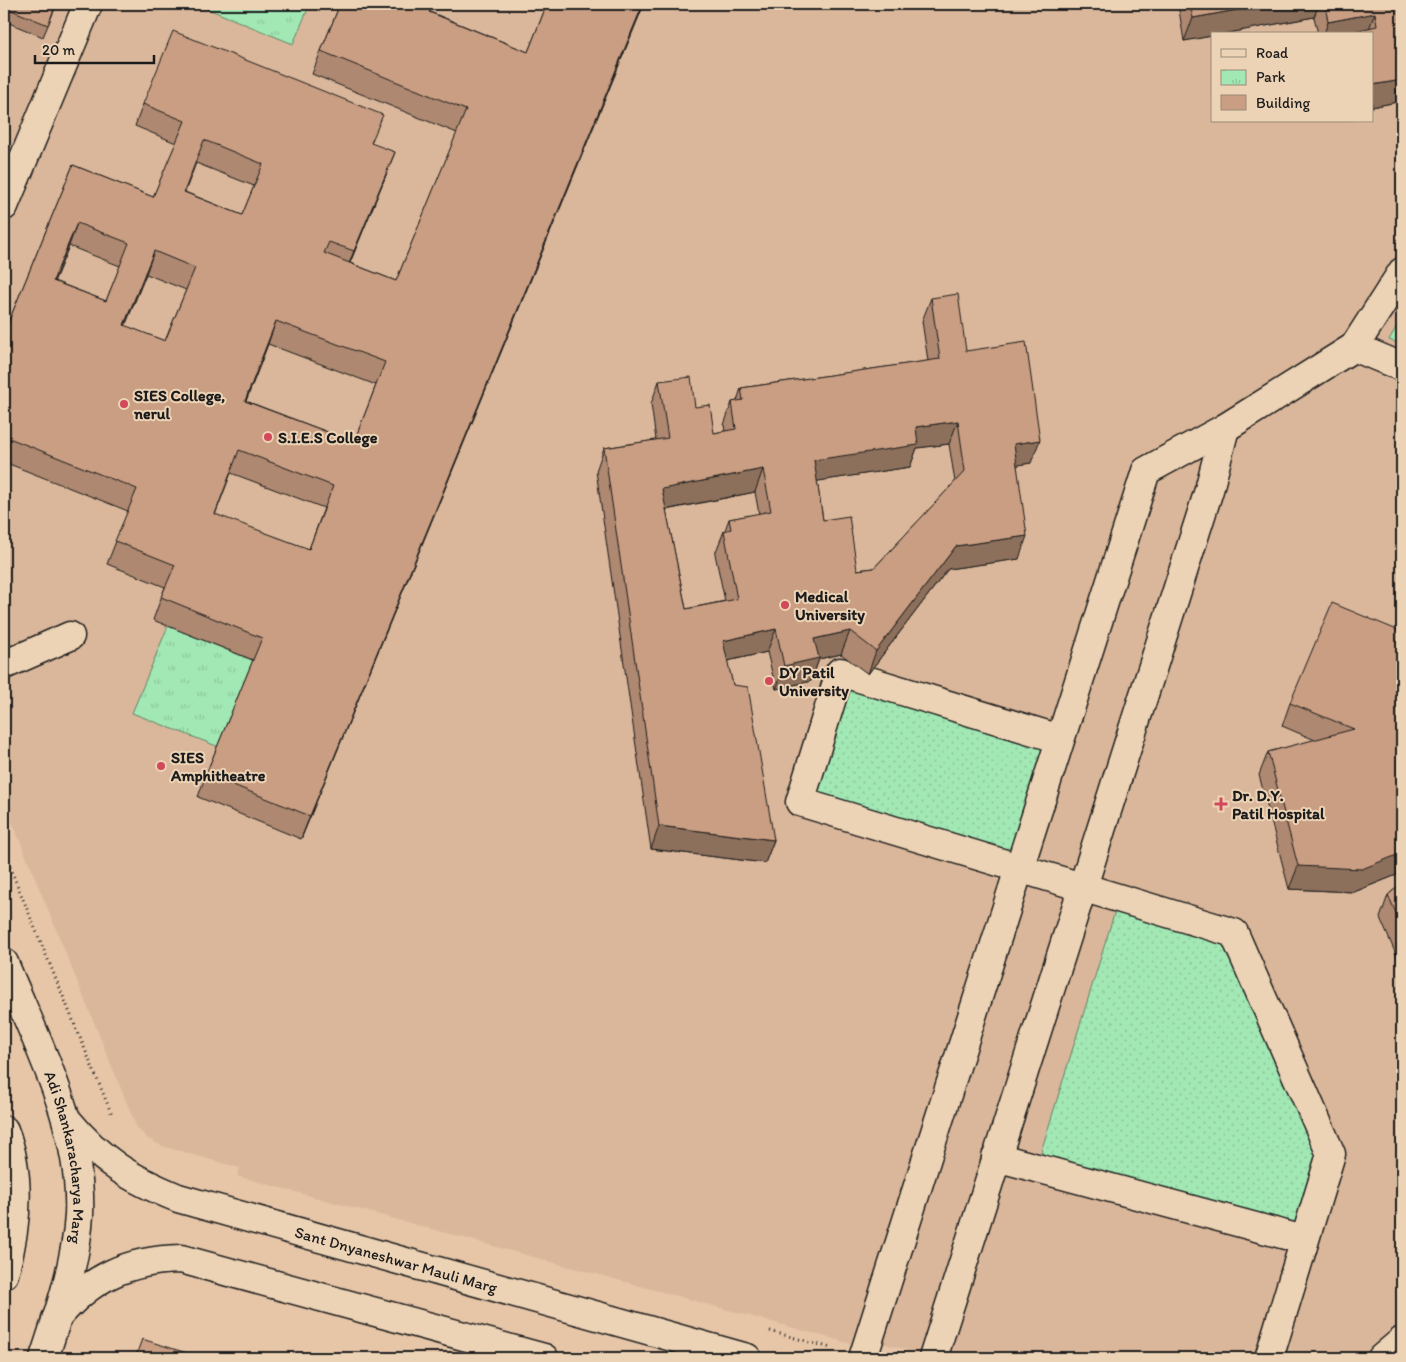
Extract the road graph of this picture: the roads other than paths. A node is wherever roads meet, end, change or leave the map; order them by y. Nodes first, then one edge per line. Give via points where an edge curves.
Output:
1 (88, 4) edge
2 (4, 206) edge
3 (1402, 272) edge
4 (1354, 347) junction
5 (1402, 367) edge
6 (1225, 428) junction
7 (70, 636) dead end
8 (4, 665) edge
9 (1060, 739) junction
10 (1018, 868) junction
11 (1082, 887) junction
12 (4, 963) edge
13 (67, 1120) junction
14 (4, 1130) edge
15 (996, 1157) junction
16 (1304, 1240) junction
17 (4, 1274) edge
18 (56, 1319) junction
19 (1402, 1341) edge
20 (44, 1358) edge
21 (544, 1358) edge
22 (747, 1358) edge
23 (863, 1358) edge
24 (933, 1358) edge
25 (1269, 1358) edge
26 (1382, 1358) edge

1 - 2 street
3 - 4 street
4 - 5 street
4 - 6 street
6 - 9 street via 1146,471
6 - 11 street via 1209,490
7 - 8 street
9 - 10 street
9 - 10 street via 840,672 800,802
10 - 11 street
10 - 23 street
11 - 15 street
11 - 16 street via 1234,933 1331,1154
12 - 13 street, Adi Shankaracharya Marg
13 - 18 street, Adi Shankaracharya Marg via 77,1166 79,1214 74,1257
13 - 22 street, Sant Dnyaneshwar Mauli Marg via 104,1160 149,1186 178,1198
14 - 17 street via 15,1176 16,1213
15 - 16 street
15 - 24 street
16 - 25 street
18 - 20 street, Adi Shankaracharya Marg
18 - 21 street via 92,1284 116,1271 140,1263 181,1259
19 - 26 street

